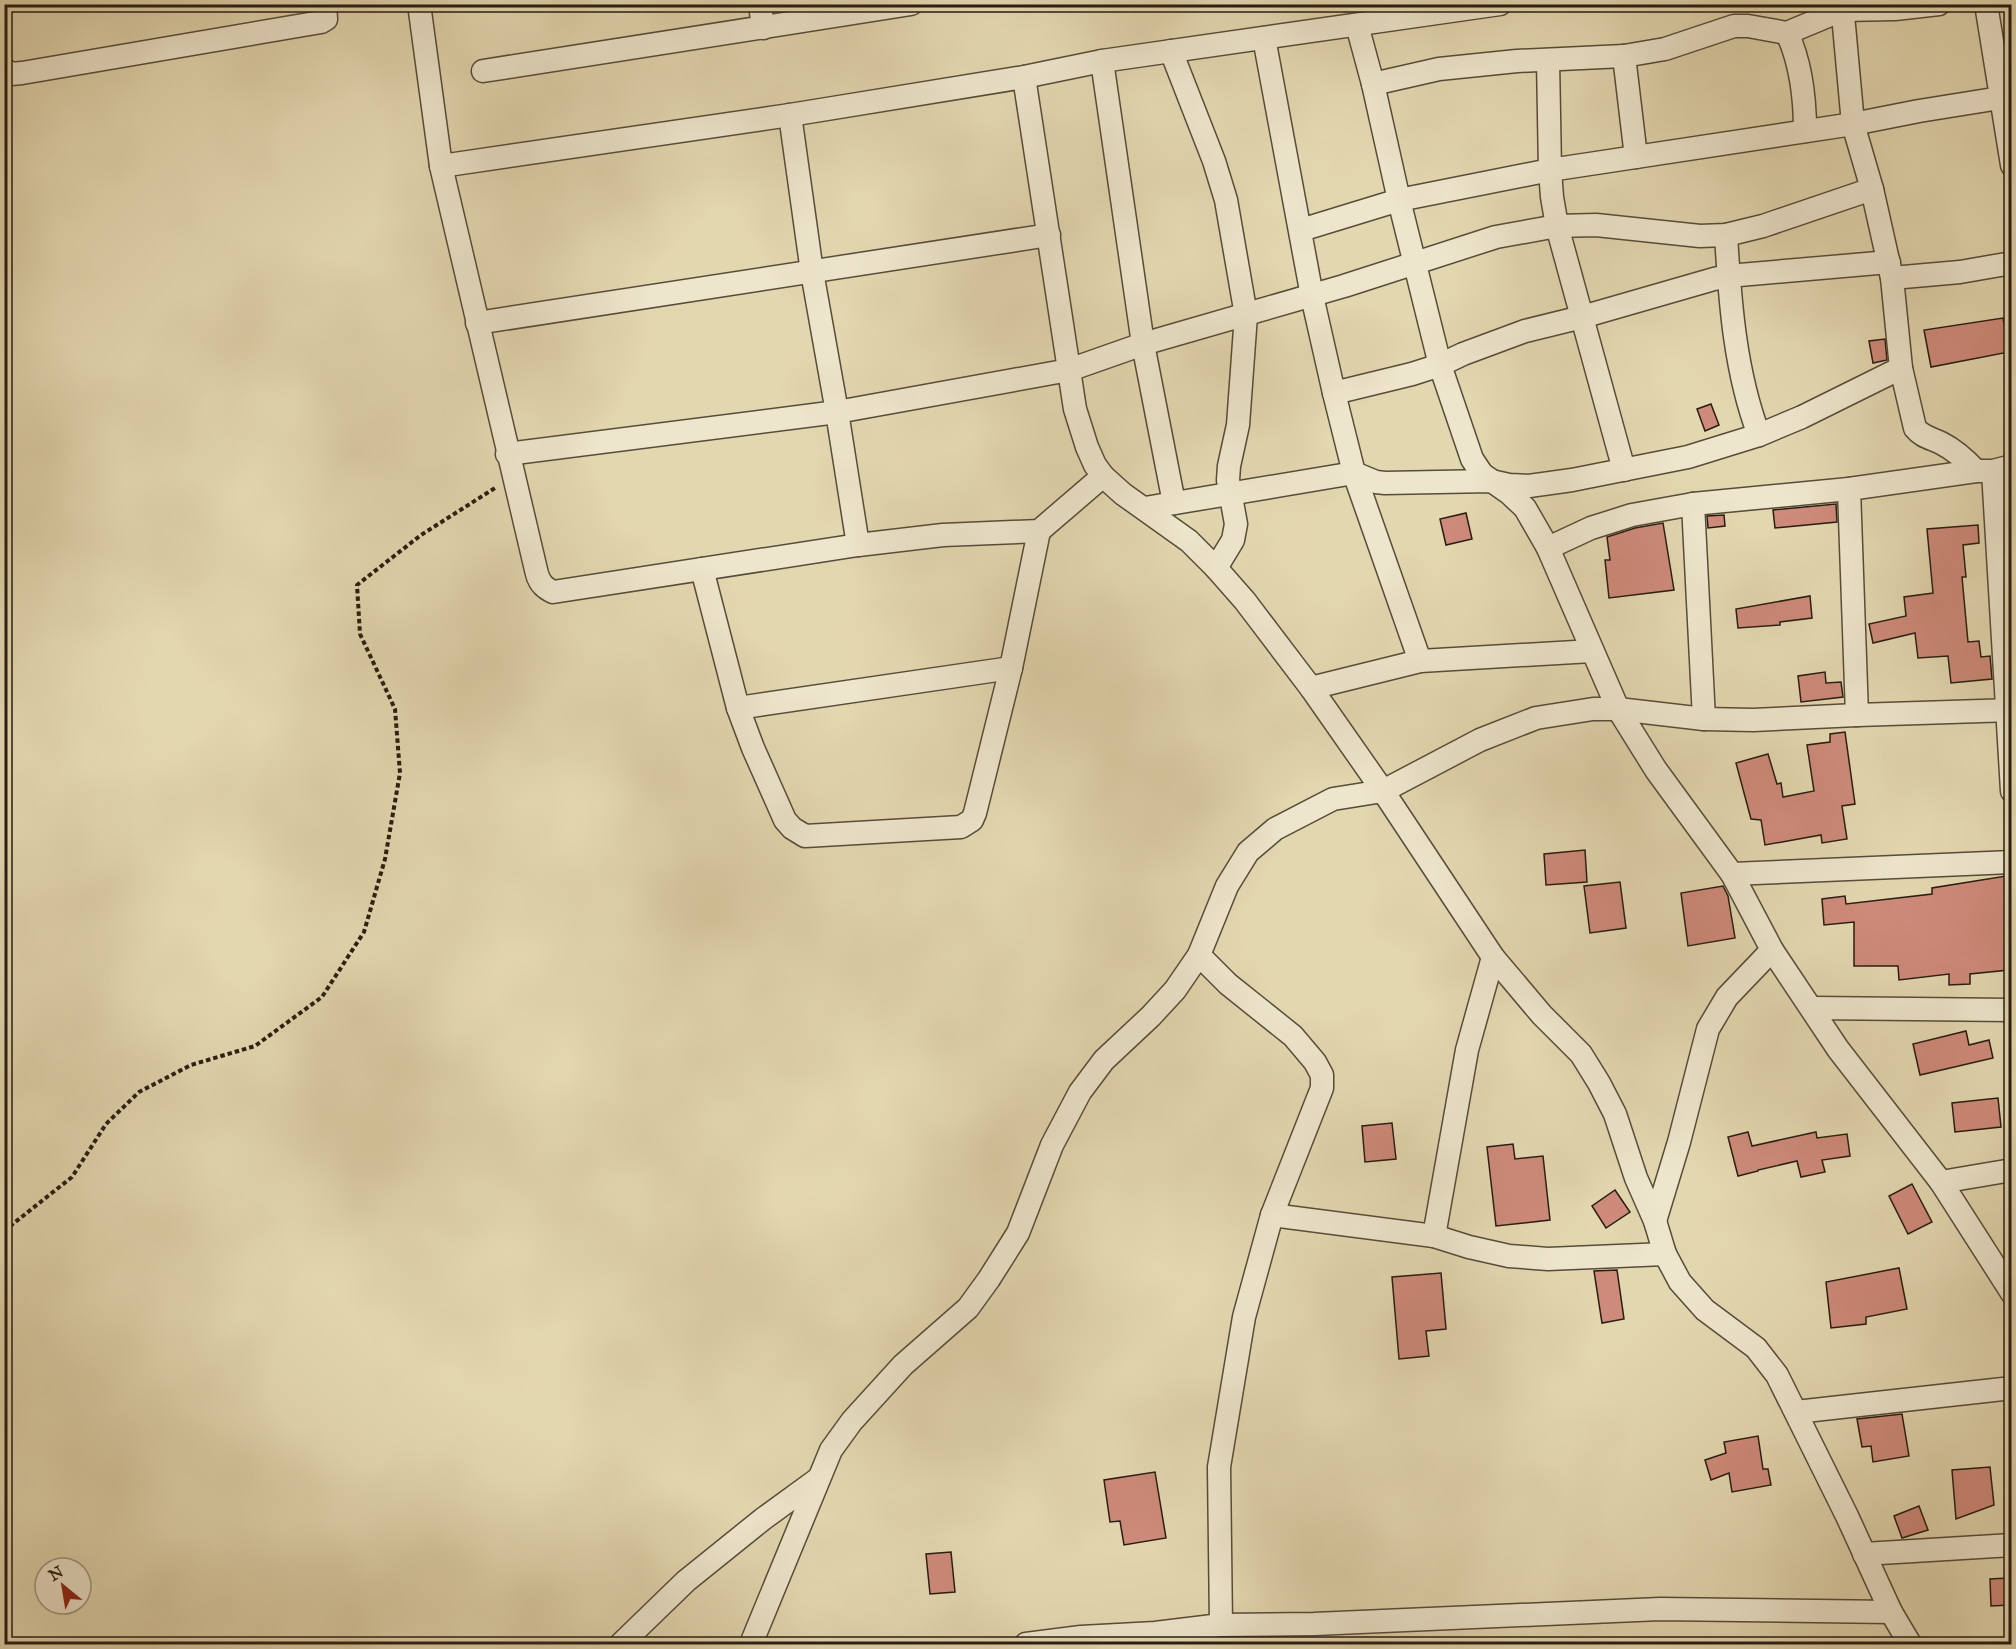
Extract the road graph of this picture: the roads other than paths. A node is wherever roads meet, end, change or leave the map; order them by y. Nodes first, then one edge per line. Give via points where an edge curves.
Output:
1 (325, 4) edge
2 (419, 4) edge
3 (760, 4) edge
4 (911, 4) edge
5 (1500, 4) edge
6 (1939, 4) edge
7 (1986, 4) edge
8 (1842, 7) edge
9 (1357, 25) junction
10 (763, 28) junction
11 (1787, 33) junction
12 (1264, 38) junction
13 (1171, 51) junction
14 (1624, 56) junction
15 (1548, 60) junction
16 (1102, 61) junction
17 (4, 69) edge
18 (483, 71) dead end
19 (1024, 77) junction
20 (1373, 84) junction
21 (2000, 98) junction
22 (789, 116) junction
23 (1852, 124) junction
24 (1805, 131) junction
25 (2011, 151) edge
26 (1636, 157) junction
27 (441, 166) junction
28 (1550, 170) junction
29 (1872, 189) junction
30 (1399, 200) junction
31 (1557, 226) junction
32 (1301, 230) junction
33 (1049, 235) junction
34 (1726, 236) junction
35 (1415, 263) junction
36 (2012, 263) edge
37 (1891, 270) junction
38 (812, 272) junction
39 (1728, 276) junction
40 (1312, 296) junction
41 (1246, 315) junction
42 (1582, 317) junction
43 (477, 323) junction
44 (1143, 344) junction
45 (1440, 365) junction
46 (1901, 368) junction
47 (1069, 370) junction
48 (1334, 393) junction
49 (837, 412) junction
50 (1758, 435) junction
51 (510, 465) junction
52 (1993, 469) edge
53 (1624, 470) junction
54 (1354, 473) junction
55 (1102, 476) junction
56 (1491, 481) junction
57 (1850, 489) junction
58 (1231, 494) junction
59 (1174, 503) junction
60 (1693, 504) junction
61 (1145, 508) junction
62 (1039, 531) junction
63 (858, 545) junction
64 (1548, 548) junction
65 (1216, 568) junction
66 (702, 569) junction
67 (1592, 651) junction
68 (1420, 661) junction
69 (1011, 668) junction
70 (1311, 688) junction
71 (738, 708) junction
72 (1618, 710) junction
73 (2009, 710) edge
74 (1857, 715) junction
75 (1704, 719) junction
76 (1383, 791) junction
77 (2012, 791) edge
78 (2012, 862) edge
79 (1732, 874) junction
80 (1772, 950) junction
81 (1199, 954) junction
82 (1493, 957) junction
83 (1812, 1008) junction
84 (2012, 1010) edge
85 (2009, 1166) edge
86 (1941, 1182) junction
87 (1272, 1215) junction
88 (1655, 1221) junction
89 (1434, 1236) junction
90 (1665, 1254) junction
91 (2012, 1293) edge
92 (2012, 1388) edge
93 (1796, 1412) junction
94 (818, 1479) junction
95 (2012, 1545) edge
96 (1864, 1554) junction
97 (1891, 1612) junction
98 (1221, 1625) junction
99 (621, 1644) edge
100 (751, 1644) edge
101 (1026, 1644) edge
102 (1910, 1644) edge

1 - 17 street via 326,19 321,22 22,73 11,74
2 - 27 street
3 - 10 street
4 - 10 street
5 - 9 street
6 - 8 street via 1895,9
7 - 21 street
8 - 11 street
8 - 23 street
9 - 12 street
9 - 20 street
10 - 18 street
11 - 14 street via 1734,26 1665,49
11 - 24 street via 1803,92
12 - 13 street
12 - 32 street
13 - 16 street
13 - 41 street via 1226,200
14 - 15 street
14 - 26 street
15 - 20 street via 1439,69
15 - 28 street
16 - 19 street
16 - 44 street
19 - 22 street
19 - 33 street
20 - 30 street
21 - 23 street
21 - 25 street
22 - 27 street
22 - 38 street
23 - 24 street
23 - 29 street
24 - 26 street
26 - 28 street
27 - 43 street
28 - 30 street
28 - 31 street
29 - 34 street
29 - 37 street
30 - 32 street
30 - 35 street
31 - 34 street via 1596,225
31 - 35 street via 1496,237
31 - 42 street
32 - 40 street
33 - 38 street
33 - 47 street
34 - 39 street
35 - 40 street
35 - 45 street
36 - 37 street via 1960,272
37 - 39 street
37 - 46 street
38 - 43 street
38 - 49 street
39 - 42 street
39 - 50 street via 1740,366
40 - 41 street
40 - 48 street
41 - 44 street
41 - 58 street via 1238,425 1229,466
42 - 45 street via 1500,340
42 - 53 street
43 - 51 street
44 - 47 street
44 - 59 street
45 - 48 street
45 - 56 street via 1472,459
46 - 50 street
46 - 52 street via 1914,428 1920,435
47 - 49 street
47 - 55 street via 1075,409 1087,447
48 - 54 street
49 - 51 street
49 - 63 street
50 - 53 street via 1688,457
51 - 66 street via 539,581 554,592
52 - 57 street
52 - 73 street
53 - 56 street via 1529,486
54 - 56 street via 1385,483
54 - 58 street
54 - 68 street
55 - 61 street
55 - 62 street
56 - 64 street via 1525,508
57 - 60 street
57 - 74 street
58 - 59 street
58 - 65 street via 1236,524 1233,540
59 - 61 street
60 - 64 street via 1611,521
60 - 75 street
61 - 65 street via 1189,541
62 - 63 street via 943,535
62 - 69 street
63 - 66 street
64 - 67 street
65 - 70 street
66 - 71 street
67 - 68 street
67 - 72 street
68 - 70 street
69 - 71 street
69 - 71 street via 975,813 961,827 805,836 797,832 785,820
70 - 76 street
72 - 75 street
72 - 76 street via 1593,709 1536,718 1480,740
72 - 79 street via 1656,770
73 - 74 street
73 - 77 street
74 - 75 street
76 - 81 street via 1334,799 1275,829 1248,852 1227,886
76 - 82 street
78 - 79 street
79 - 80 street
80 - 83 street
80 - 88 street via 1727,997 1708,1029
81 - 87 street via 1228,984 1293,1036 1322,1075 1322,1088
81 - 94 street via 1175,990 1104,1060 1080,1092 1052,1145 1018,1233 968,1308 903,1365 852,1421 831,1450
82 - 88 street via 1581,1054 1599,1083 1615,1114
82 - 89 street via 1467,1050
83 - 84 street
83 - 86 street via 1838,1049
85 - 86 street
86 - 91 street
87 - 89 street
87 - 98 street via 1244,1317 1219,1467
88 - 90 street
89 - 90 street via 1509,1256 1548,1259
90 - 93 street via 1680,1282 1705,1310 1756,1348 1777,1375
92 - 93 street
93 - 96 street
94 - 99 street via 686,1581
94 - 100 street
95 - 96 street
96 - 97 street
97 - 98 street via 1660,1609
97 - 102 street
98 - 101 street

